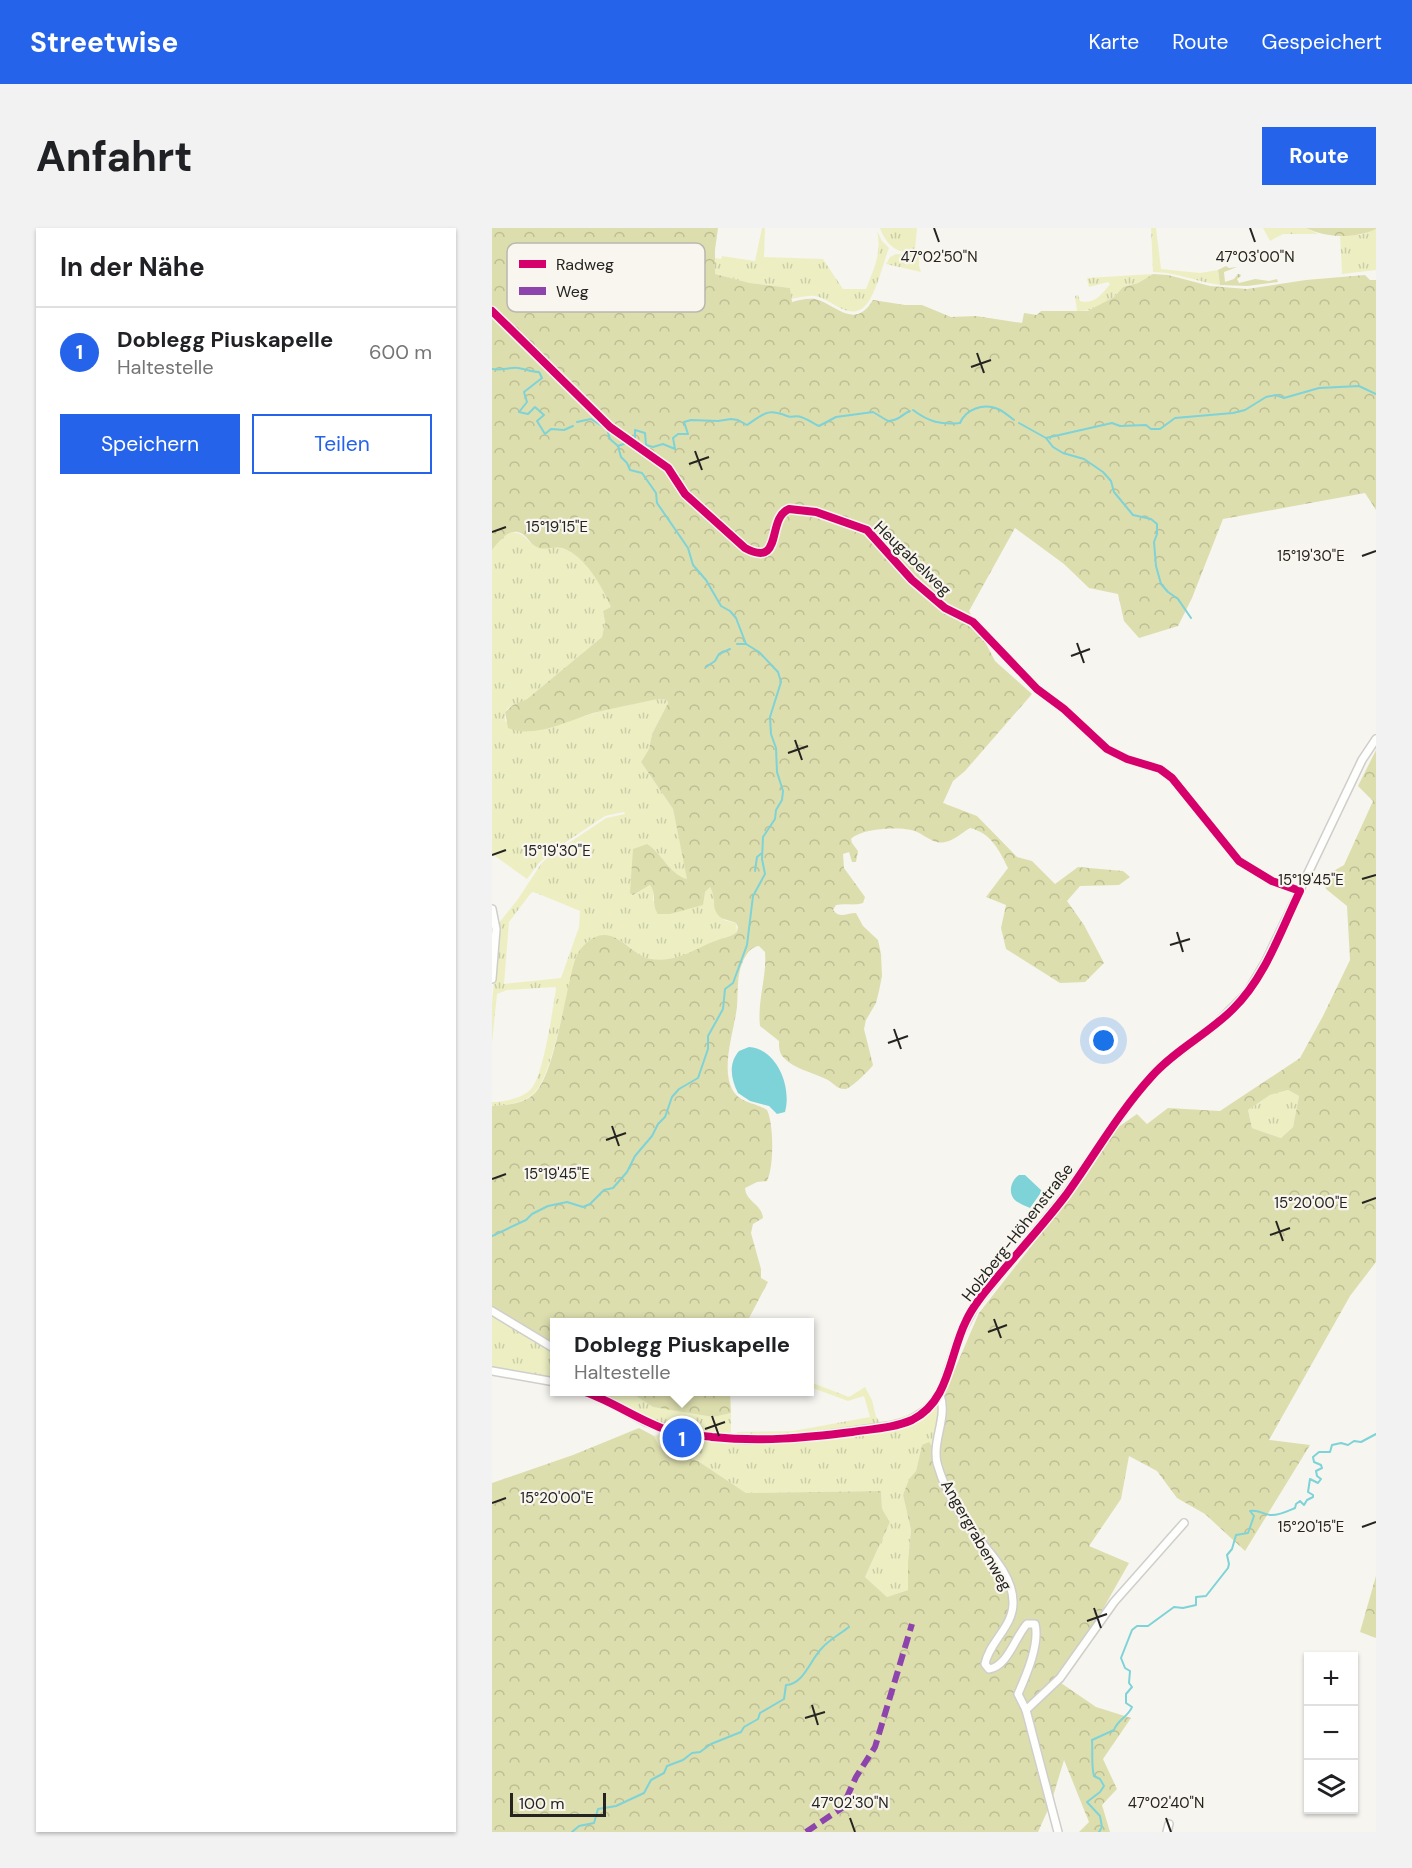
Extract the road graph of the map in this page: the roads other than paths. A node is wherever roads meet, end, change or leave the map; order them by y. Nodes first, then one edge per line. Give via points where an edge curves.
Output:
1 (492, 310) edge
2 (1376, 739) edge
3 (1300, 891) junction
4 (492, 909) edge
5 (492, 979) edge
6 (492, 1311) edge
7 (550, 1346) edge
8 (492, 1371) edge
9 (550, 1381) edge
10 (940, 1395) junction
11 (600, 1396) edge
12 (1184, 1523) dead end
13 (1026, 1710) junction
14 (1058, 1832) edge

1 - 3 street, Heugabelweg via 610,427 668,468 685,494 745,548 756,554 766,551 772,545 779,516 789,508 816,512 867,531 912,580 945,608 973,622 1037,688 1107,749 1160,769 1172,778 1239,861 1272,881
2 - 3 street, Holzberg-Höhenstraße via 1362,760
3 - 10 street, Holzberg-Höhenstraße via 1247,993 1136,1094 1063,1198 976,1304 959,1337
4 - 5 street via 496,929
6 - 7 street
8 - 9 street
10 - 11 street, Holzberg-Höhenstraße via 917,1416 898,1425 759,1441 676,1432 646,1422
10 - 13 street, Angergrabenweg via 942,1412 935,1452 938,1464 969,1526 1011,1586 1014,1603 1010,1617 986,1656 988,1669 996,1668 1027,1624 1035,1624 1037,1633 1018,1694
12 - 13 street via 1114,1602 1060,1678
13 - 14 street, Angergrabenweg

